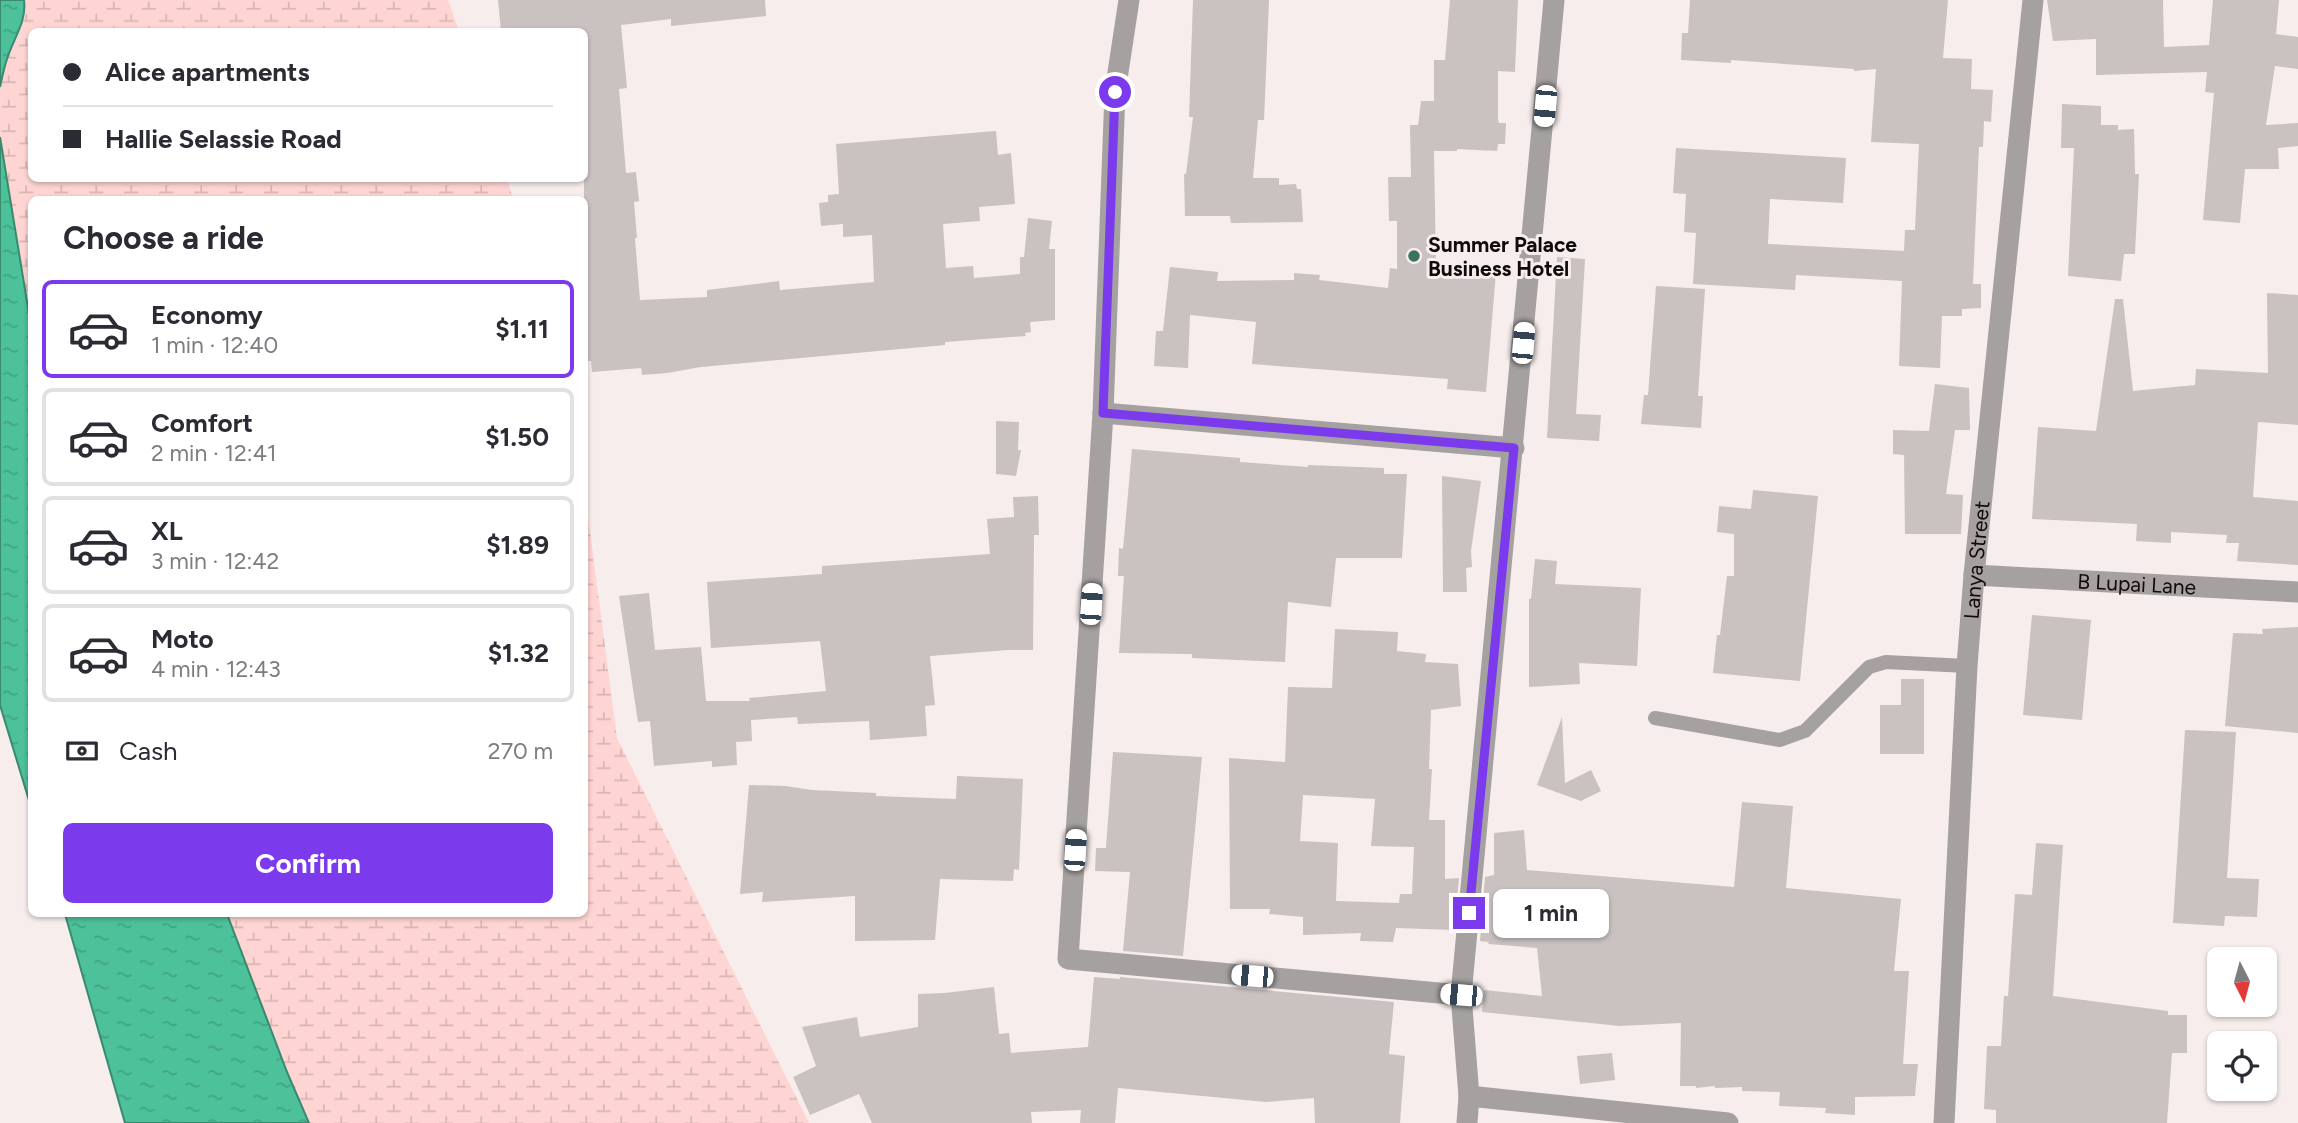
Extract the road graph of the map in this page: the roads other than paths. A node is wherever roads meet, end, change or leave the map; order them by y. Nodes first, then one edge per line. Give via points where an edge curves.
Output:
1 (1129, 0) edge
2 (1554, 0) edge
3 (2033, 0) edge
4 (1103, 413) junction
5 (1514, 448) junction
6 (1974, 575) junction
7 (2298, 592) edge
8 (1967, 666) junction
9 (1655, 719) dead end
10 (1461, 995) junction
11 (1469, 1096) junction
12 (1467, 1123) edge
13 (1728, 1123) edge
14 (1944, 1123) edge

1 - 4 street via 1115,92
2 - 5 street
3 - 6 street, Lanya Street
4 - 5 street
4 - 10 street via 1068,959
5 - 10 street
6 - 7 street, B Lupai Lane
6 - 8 street, Lanya Street
8 - 9 lane via 1886,662 1869,667 1805,731 1780,740
8 - 14 street, Lanya Street
10 - 11 street
11 - 12 street
11 - 13 street

